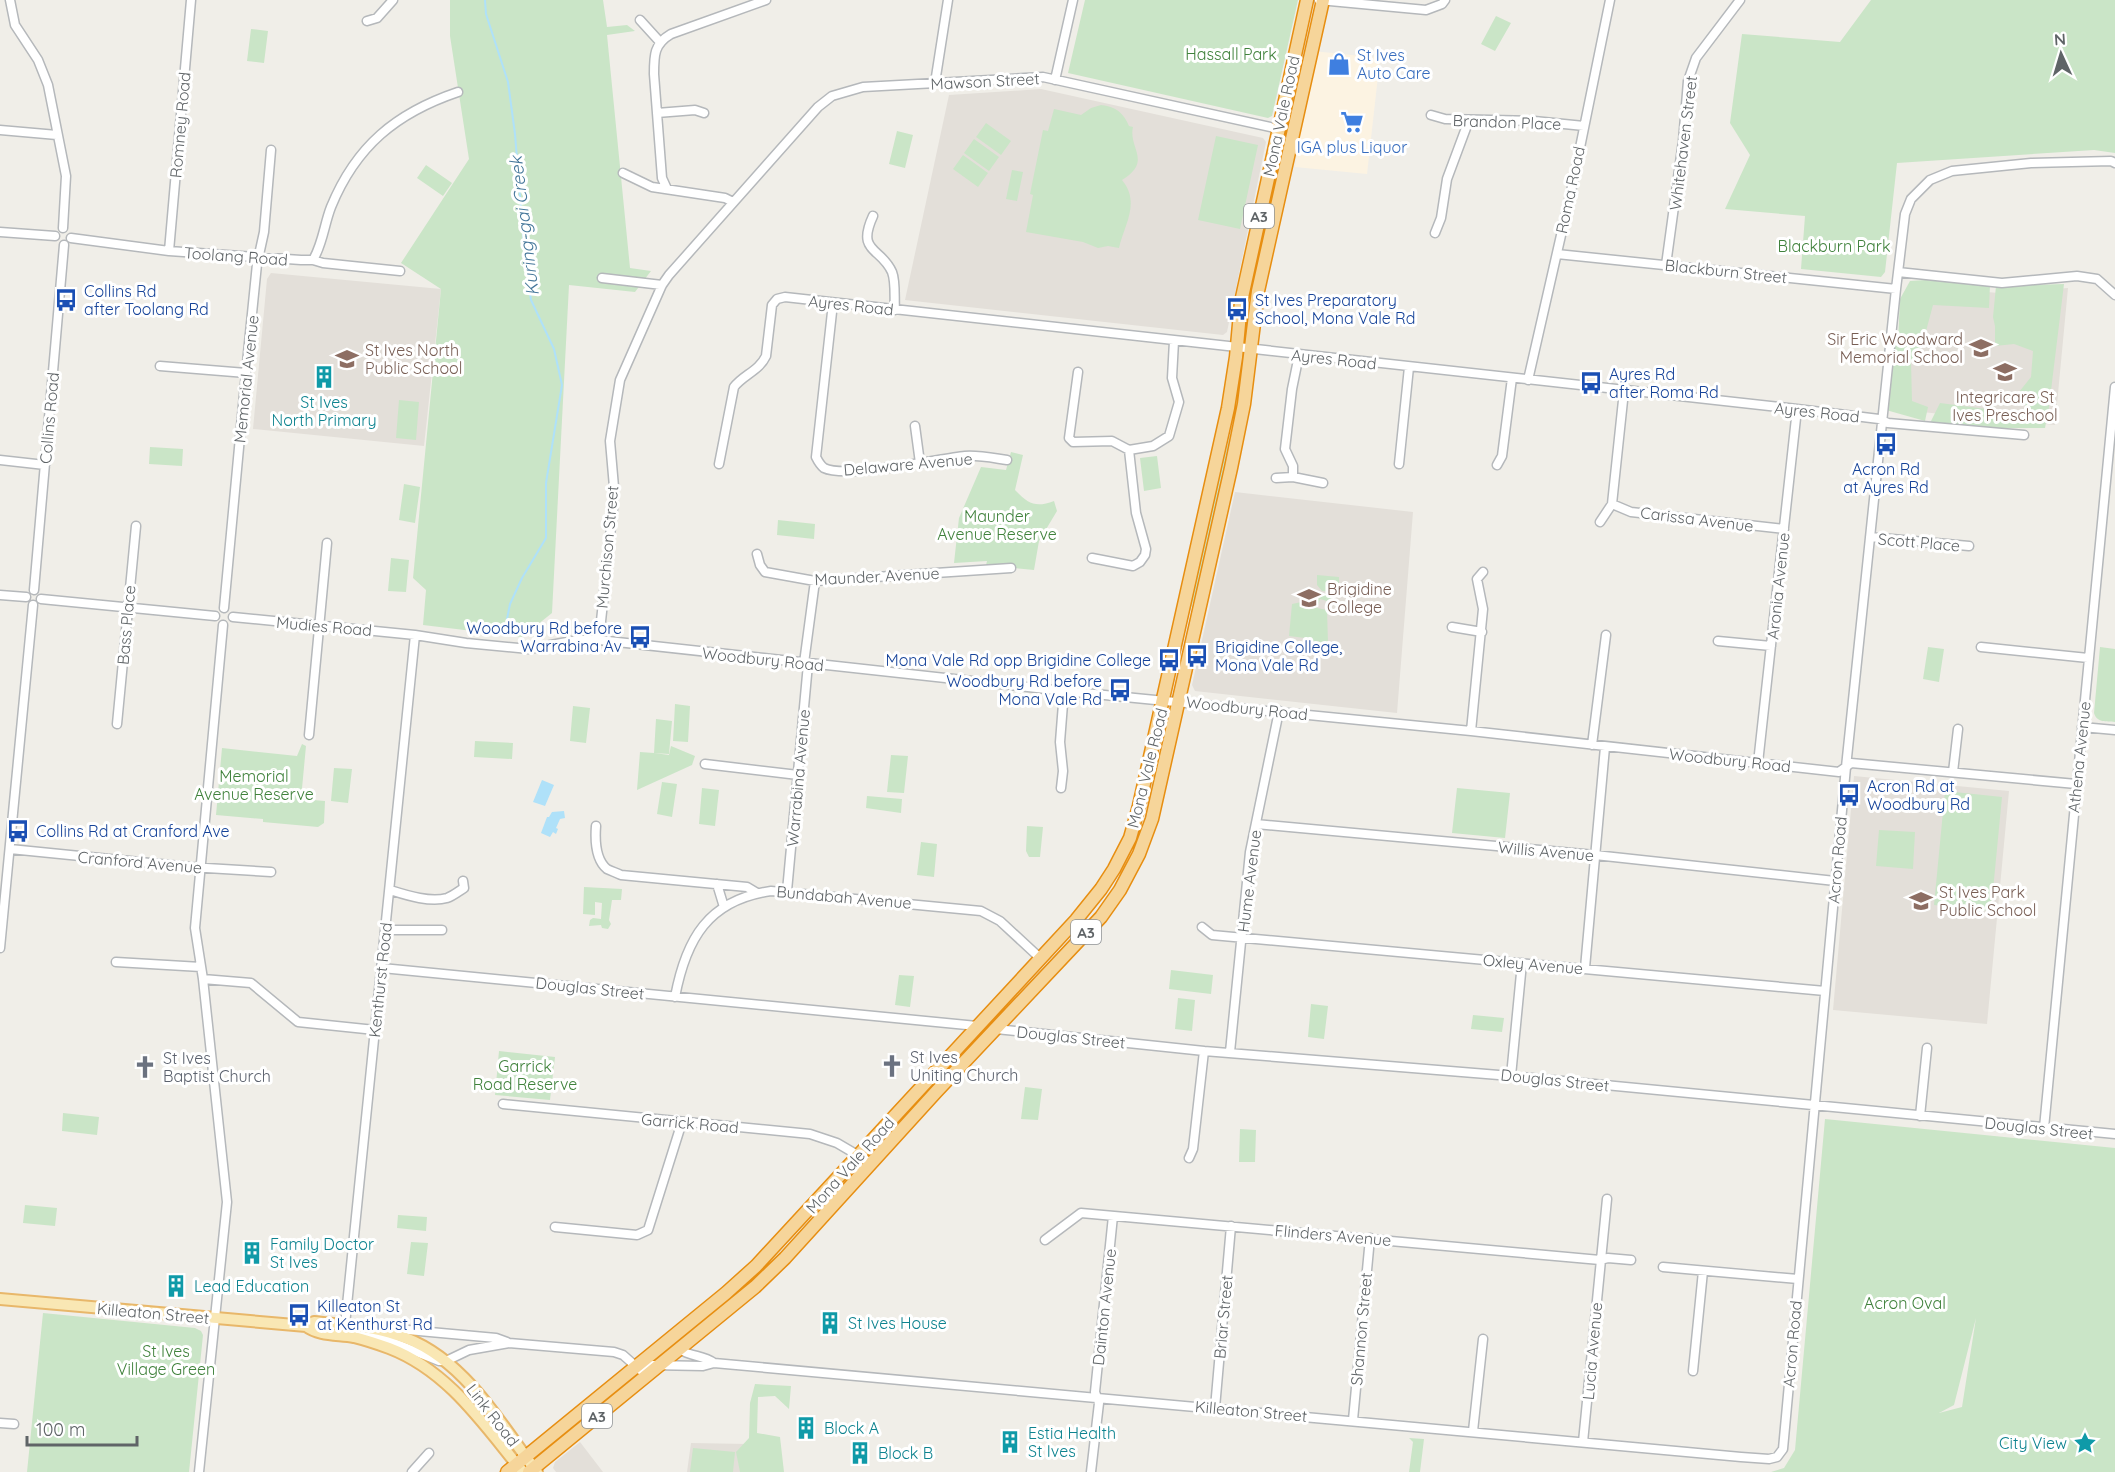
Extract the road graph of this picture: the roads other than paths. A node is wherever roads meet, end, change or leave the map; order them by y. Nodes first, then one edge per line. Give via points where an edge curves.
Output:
1 (10, 0) edge
2 (191, 0) edge
3 (393, 0) edge
4 (766, 0) edge
5 (949, 0) edge
6 (1073, 0) edge
7 (1307, 0) edge
8 (1321, 0) edge
9 (1445, 0) edge
10 (1610, 0) edge
11 (1740, 0) edge
12 (640, 20) dead end
13 (367, 21) dead end
14 (660, 42) junction
15 (1055, 80) junction
16 (935, 83) junction
17 (458, 92) dead end
18 (657, 113) junction
19 (704, 113) dead end
20 (1431, 115) dead end
21 (1469, 120) junction
22 (1584, 126) junction
23 (1279, 129) junction
24 (0, 130) edge
25 (57, 135) junction
26 (271, 150) dead end
27 (2115, 163) edge
28 (623, 173) dead end
29 (667, 189) junction
30 (733, 202) junction
31 (873, 216) dead end
32 (63, 228) junction
33 (0, 232) edge
34 (1435, 233) dead end
35 (55, 236) junction
36 (71, 238) junction
37 (64, 245) junction
38 (169, 251) junction
39 (1557, 254) junction
40 (260, 258) junction
41 (313, 260) junction
42 (1666, 266) junction
43 (400, 270) dead end
44 (1898, 272) junction
45 (602, 278) dead end
46 (662, 285) junction
47 (1896, 288) junction
48 (2115, 295) edge
49 (833, 303) junction
50 (895, 310) junction
51 (1174, 341) junction
52 (1237, 347) junction
53 (1251, 349) junction
54 (1299, 355) junction
55 (160, 366) dead end
56 (1409, 367) junction
57 (1077, 372) dead end
58 (246, 373) junction
59 (1512, 378) junction
60 (1528, 380) junction
61 (2115, 387) edge
62 (1624, 391) junction
63 (1797, 409) junction
64 (1883, 421) junction
65 (915, 426) dead end
66 (2024, 435) dead end
67 (1129, 450) junction
68 (0, 460) edge
69 (1007, 460) dead end
70 (920, 463) junction
71 (718, 464) dead end
72 (1399, 464) dead end
73 (45, 465) junction
74 (1497, 465) dead end
75 (1293, 477) junction
76 (1276, 478) dead end
77 (1323, 483) dead end
78 (1612, 504) junction
79 (1600, 522) dead end
80 (136, 526) dead end
81 (1784, 529) junction
82 (1870, 537) junction
83 (327, 543) dead end
84 (1969, 546) dead end
85 (757, 554) dead end
86 (1092, 558) dead end
87 (1011, 568) dead end
88 (1483, 573) dead end
89 (816, 581) junction
90 (34, 590) junction
91 (0, 595) edge
92 (26, 597) junction
93 (41, 599) junction
94 (33, 605) junction
95 (127, 607) junction
96 (225, 608) junction
97 (215, 616) junction
98 (232, 617) junction
99 (223, 625) junction
100 (320, 625) junction
101 (1452, 627) dead end
102 (1482, 632) junction
103 (416, 635) junction
104 (1606, 635) dead end
105 (599, 640) junction
106 (1718, 641) dead end
107 (1771, 646) junction
108 (1981, 647) dead end
109 (2088, 658) junction
110 (806, 663) junction
111 (1064, 691) junction
112 (1164, 700) junction
113 (1179, 702) junction
114 (1280, 711) junction
115 (117, 724) dead end
116 (2082, 727) junction
117 (1958, 729) dead end
118 (2115, 730) edge
119 (1471, 731) junction
120 (309, 735) dead end
121 (1592, 745) junction
122 (1605, 747) junction
123 (1758, 763) junction
124 (705, 764) dead end
125 (1846, 767) junction
126 (1953, 772) junction
127 (798, 775) junction
128 (2076, 784) junction
129 (1060, 788) dead end
130 (1256, 824) junction
131 (596, 826) dead end
132 (10, 849) junction
133 (1595, 855) junction
134 (200, 868) junction
135 (271, 873) dead end
136 (1835, 881) junction
137 (463, 882) dead end
138 (717, 884) junction
139 (390, 890) junction
140 (787, 891) junction
141 (757, 893) junction
142 (724, 907) junction
143 (1202, 927) dead end
144 (442, 930) dead end
145 (385, 933) junction
146 (1241, 937) junction
147 (0, 943) edge
148 (0, 948) edge
149 (1040, 958) junction
150 (116, 962) dead end
151 (1522, 963) junction
152 (201, 967) junction
153 (382, 968) junction
154 (1586, 968) junction
155 (203, 979) junction
156 (1825, 991) junction
157 (675, 996) junction
158 (977, 1026) junction
159 (996, 1029) junction
160 (375, 1030) junction
161 (1927, 1048) dead end
162 (1204, 1051) junction
163 (1230, 1052) junction
164 (1511, 1076) junction
165 (503, 1104) dead end
166 (1815, 1106) junction
167 (1920, 1116) junction
168 (682, 1122) junction
169 (2044, 1128) junction
170 (2115, 1134) edge
171 (859, 1155) junction
172 (1189, 1158) dead end
173 (871, 1163) junction
174 (1607, 1199) dead end
175 (1113, 1216) junction
176 (1231, 1226) junction
177 (555, 1227) dead end
178 (1370, 1238) junction
179 (1045, 1240) dead end
180 (1600, 1260) junction
181 (1631, 1260) dead end
182 (1663, 1267) dead end
183 (1703, 1272) junction
184 (1798, 1279) junction
185 (0, 1299) edge
186 (215, 1318) junction
187 (344, 1330) junction
188 (1483, 1339) dead end
189 (509, 1343) junction
190 (679, 1349) junction
191 (446, 1361) junction
192 (661, 1364) junction
193 (714, 1364) junction
194 (635, 1368) junction
195 (431, 1371) joint
196 (1693, 1371) dead end
197 (1097, 1398) junction
198 (1215, 1408) junction
199 (1353, 1420) junction
200 (0, 1423) edge
201 (14, 1424) dead end
202 (1473, 1431) junction
203 (1583, 1442) junction
204 (1783, 1449) joint
205 (429, 1453) dead end
206 (524, 1468) edge
207 (199, 1472) edge
208 (412, 1472) edge
209 (1091, 1472) edge

1 - 25 street via 15,25 45,73
2 - 38 street, Romney Road
3 - 13 street via 377,18
4 - 14 street via 671,34
5 - 16 street
6 - 15 street
7 - 23 highway, Mona Vale Road / A3
8 - 9 street via 1426,10
8 - 53 highway, Mona Vale Road / A3 via 1258,291
10 - 22 street, Roma Road
11 - 42 street, Whitehaven Street via 1696,58 1688,81
12 - 14 street
14 - 18 street via 654,59
15 - 16 street, Mawson Street via 1043,77
15 - 23 street, Mawson Street
16 - 30 street, Mawson Street via 863,87 832,96
17 - 41 street via 397,119 364,151 339,190
18 - 19 street
18 - 29 street via 662,177
20 - 21 street, Brandon Place via 1445,120
21 - 22 street, Brandon Place
21 - 34 street via 1447,178
22 - 39 street, Roma Road
23 - 52 highway, Mona Vale Road / A3 via 1240,302
24 - 25 street
25 - 32 street via 66,176
26 - 40 street, Memorial Avenue
27 - 44 street, Acron Road via 2031,164 1953,171 1930,180 1911,199 1905,214
28 - 29 street via 652,187
29 - 30 street
30 - 46 street, Murchison Street
31 - 50 street via 867,239 893,274
32 - 35 street
32 - 36 street
33 - 35 street
35 - 37 street via 57,243
36 - 37 street
36 - 38 street, Toolang Road
37 - 73 street, Collins Road
38 - 40 street, Toolang Road
39 - 42 street, Blackburn Street
39 - 60 street, Roma Road
40 - 41 street, Toolang Road
40 - 58 street, Memorial Avenue
41 - 43 street, Toolang Road
42 - 47 street, Blackburn Street
44 - 47 street, Acron Road
44 - 48 street via 2002,283 2077,276 2097,279
45 - 46 street
46 - 105 street, Murchison Street via 620,380 610,441 613,508
47 - 64 street, Acron Road
49 - 50 street, Ayres Road
49 - 70 street, Delaware Avenue via 816,457 819,464 842,471
49 - 71 street, Ayres Road via 785,297 772,305 766,356 734,387
50 - 51 street, Ayres Road
51 - 52 street, Ayres Road
51 - 67 street via 1172,378 1179,402 1168,436 1153,446
52 - 53 street, Ayres Road
52 - 112 highway, Mona Vale Road / A3 via 1228,408
53 - 54 street, Ayres Road
53 - 113 highway, Mona Vale Road / A3 via 1242,415
54 - 56 street, Ayres Road
54 - 75 street via 1285,449 1293,466
55 - 58 street
56 - 59 street, Ayres Road
56 - 72 street
57 - 67 street via 1069,438 1073,442 1112,441
58 - 96 street, Memorial Avenue
59 - 60 street, Ayres Road
59 - 74 street via 1502,456
60 - 62 street, Ayres Road
61 - 109 street, Athena Avenue
62 - 63 street, Ayres Road
62 - 78 street
63 - 64 street, Ayres Road
63 - 81 street, Aronia Avenue
64 - 66 street, Ayres Road
64 - 82 street, Acron Road
65 - 70 street
67 - 86 street via 1145,555 1132,566
68 - 73 street
69 - 70 street, Delaware Avenue via 967,456
73 - 90 street, Collins Road
75 - 76 street
75 - 77 street
78 - 79 street
78 - 81 street, Carissa Avenue via 1631,512
80 - 95 street, Bass Place
81 - 107 street, Aronia Avenue
82 - 84 street, Scott Place
82 - 125 street, Acron Road
83 - 100 street
85 - 89 street, Maunder Avenue via 765,572
87 - 89 street, Maunder Avenue
88 - 102 street via 1478,579
89 - 110 street, Warrabina Avenue
90 - 92 street
90 - 93 street
91 - 92 street
92 - 94 street
93 - 94 street
93 - 95 street
94 - 132 street
95 - 97 street
95 - 115 street, Bass Place
96 - 97 street
96 - 98 street
97 - 99 street
98 - 99 street
98 - 100 street, Mudies Road
99 - 134 street
100 - 103 street, Mudies Road
100 - 120 street
101 - 102 street
102 - 119 street
103 - 105 street, Woodbury Road via 529,649
103 - 139 street, Kenthurst Road
104 - 121 street
105 - 110 street, Woodbury Road
106 - 107 street
107 - 123 street, Aronia Avenue
108 - 109 street
109 - 116 street, Athena Avenue
110 - 111 street, Woodbury Road
110 - 127 street, Warrabina Avenue
111 - 112 street, Woodbury Road
111 - 129 street
112 - 113 street, Woodbury Road
112 - 149 highway, Mona Vale Road / A3 via 1130,838 1101,889
113 - 114 street, Woodbury Road
113 - 159 highway, Mona Vale Road / A3 via 1152,819 1130,872 1101,916
114 - 119 street, Woodbury Road
114 - 130 street, Hume Avenue
116 - 118 street
116 - 128 street, Athena Avenue
117 - 126 street
119 - 121 street, Woodbury Road
121 - 122 street, Woodbury Road
122 - 123 street, Woodbury Road
122 - 133 street
123 - 125 street, Woodbury Road via 1839,772
124 - 127 street
125 - 126 street, Woodbury Road via 1853,763
125 - 136 street, Acron Road
126 - 128 street, Woodbury Road
127 - 140 street, Warrabina Avenue
128 - 169 street, Athena Avenue
130 - 133 street, Willis Avenue
130 - 146 street, Hume Avenue
131 - 138 street, Bundabah Avenue via 597,848 607,868 621,874
132 - 134 street, Cranford Avenue
132 - 147 street
133 - 136 street, Willis Avenue
133 - 154 street
134 - 135 street, Cranford Avenue
134 - 152 street via 195,928
136 - 156 street, Acron Road
137 - 139 street via 464,888 449,898 411,896
138 - 141 street, Bundabah Avenue via 747,887
138 - 142 street
139 - 145 street, Kenthurst Road
140 - 141 street, Bundabah Avenue
140 - 149 street, Bundabah Avenue via 981,911 999,921
141 - 142 street
142 - 157 street via 695,935
143 - 146 street, Oxley Avenue via 1212,935
144 - 145 street
145 - 153 street, Kenthurst Road
146 - 151 street, Oxley Avenue
146 - 163 street, Hume Avenue
147 - 148 street
149 - 158 highway, Mona Vale Road / A3
150 - 152 street
151 - 154 street, Oxley Avenue
151 - 164 street
152 - 155 street
153 - 157 street, Douglas Street
153 - 160 street, Kenthurst Road
154 - 156 street, Oxley Avenue
155 - 160 street via 251,983 298,1022
155 - 186 street via 227,1193
156 - 166 street, Acron Road
157 - 158 street, Douglas Street
158 - 171 highway, Mona Vale Road / A3
159 - 162 street, Douglas Street
159 - 173 highway, Mona Vale Road / A3
160 - 187 street, Kenthurst Road
161 - 167 street
162 - 163 street, Douglas Street
162 - 172 street
163 - 164 street, Douglas Street
164 - 166 street, Douglas Street
165 - 168 street, Garrick Road
166 - 167 street, Douglas Street
166 - 184 street, Acron Road
167 - 169 street, Douglas Street
168 - 171 street, Garrick Road via 810,1134
168 - 177 street via 648,1230 637,1235
169 - 170 street, Douglas Street
171 - 173 street, Garrick Road
171 - 194 highway, Mona Vale Road / A3 via 756,1266
173 - 190 highway, Mona Vale Road / A3 via 785,1258
174 - 180 street, Lucia Avenue
175 - 176 street, Flinders Avenue
175 - 179 street, Flinders Avenue via 1081,1213
175 - 197 street, Dainton Avenue
176 - 178 street, Flinders Avenue
176 - 198 street, Briar Street
178 - 180 street, Flinders Avenue
178 - 199 street, Shannon Street
180 - 181 street, Flinders Avenue
180 - 203 street, Lucia Avenue
182 - 183 street
183 - 184 street
183 - 196 street
184 - 204 street, Acron Road
185 - 186 main road, Killeaton Street
186 - 187 main road, Killeaton Street via 306,1326 315,1322
186 - 207 street
187 - 189 street, Killeaton Street via 496,1338
187 - 191 main road, Killeaton Street via 399,1335
187 - 195 main road, Killeaton Street via 409,1356
188 - 202 street
189 - 191 street, Killeaton Street via 469,1350
189 - 194 street, Killeaton Street via 614,1352 623,1355
190 - 192 highway, Mona Vale Road / A3
190 - 193 street, Killeaton Street via 706,1357
191 - 206 main road, Link Road via 483,1400
192 - 193 street, Killeaton Street
192 - 194 street, Killeaton Street
192 - 206 highway, Mona Vale Road / A3
193 - 197 street, Killeaton Street
194 - 206 highway, Mona Vale Road / A3
195 - 206 main road, Link Road via 458,1394
197 - 198 street, Killeaton Street
197 - 209 street, Dainton Avenue
198 - 199 street, Killeaton Street
199 - 202 street, Killeaton Street
200 - 201 street
202 - 203 street, Killeaton Street
203 - 204 street, Killeaton Street via 1769,1459 1778,1457
205 - 208 street

